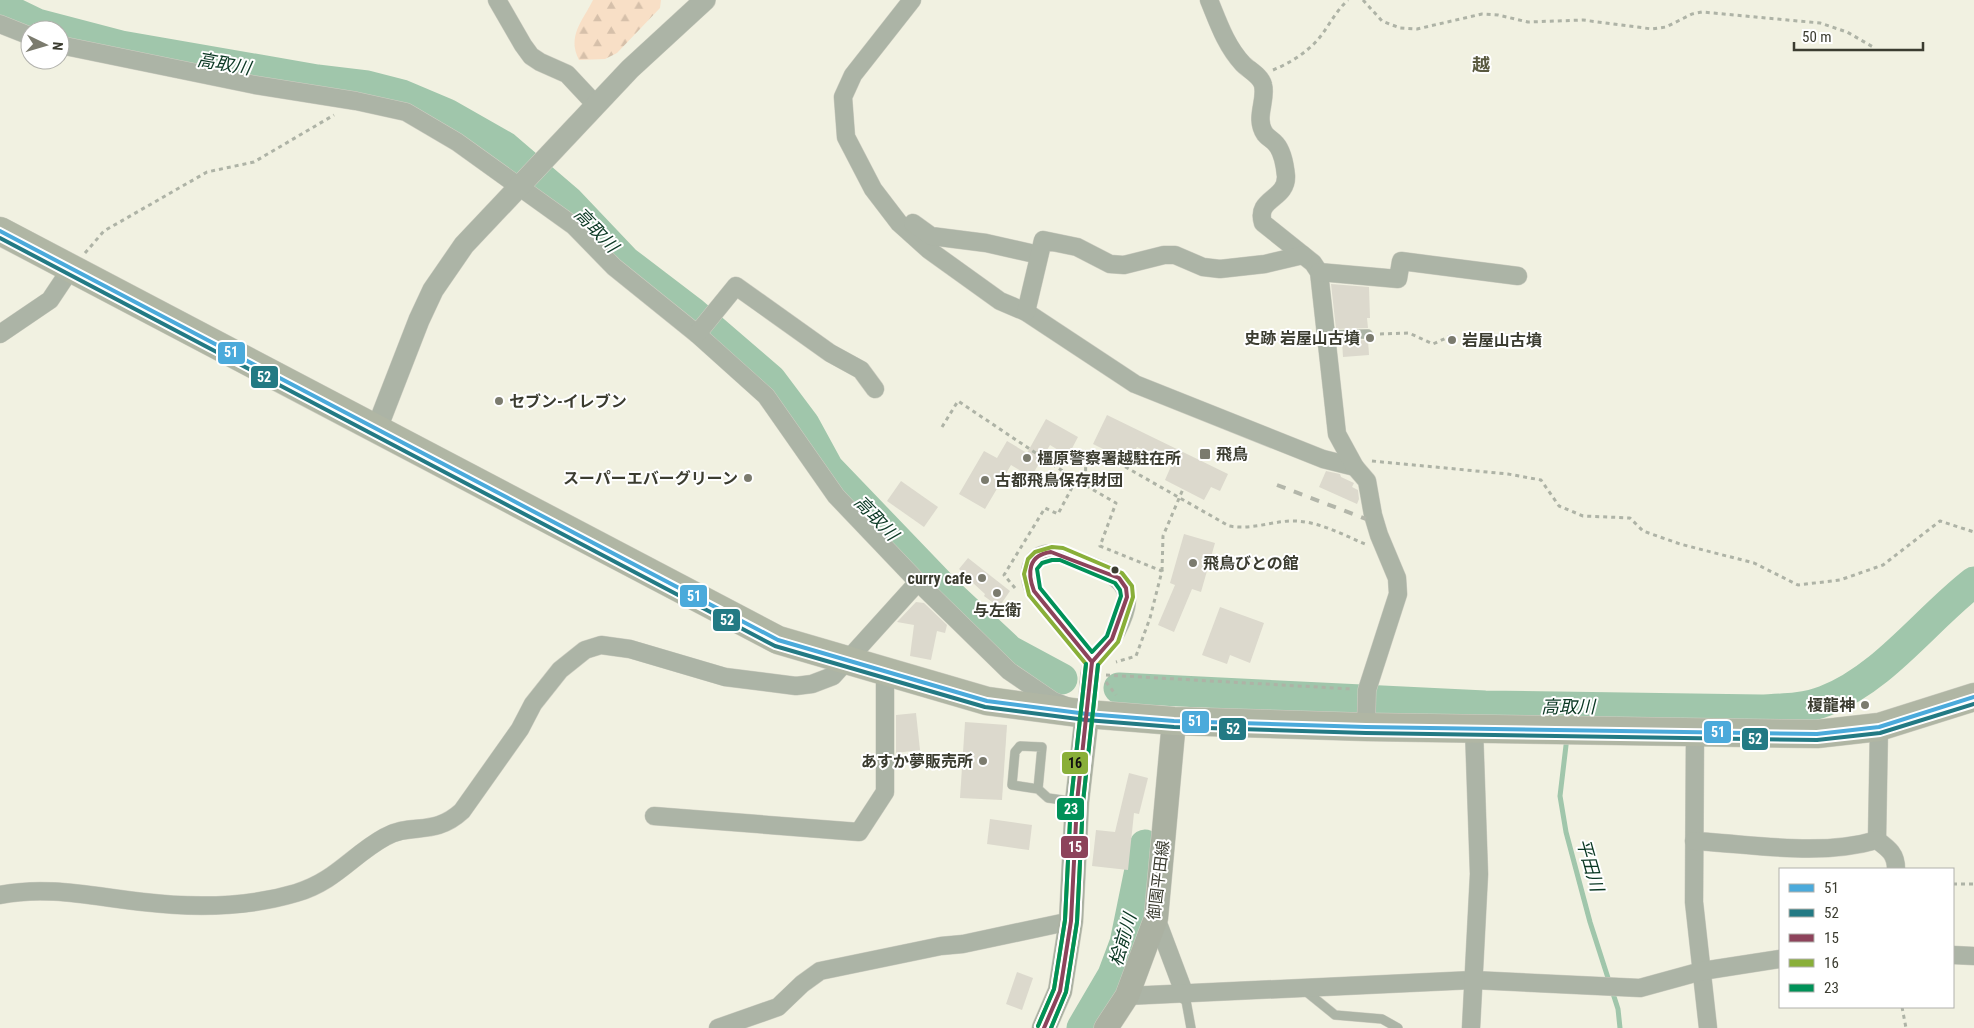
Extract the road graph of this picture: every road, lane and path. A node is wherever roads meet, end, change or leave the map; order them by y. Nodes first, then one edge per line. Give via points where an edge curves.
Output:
1 (497, 0) edge
2 (705, 0) edge
3 (912, 0) edge
4 (1209, 0) edge
5 (1348, 0) edge
6 (1363, 0) edge
7 (0, 24) edge
8 (20, 32) edge
9 (70, 47) edge
10 (1873, 47) dead end
11 (1258, 77) junction
12 (356, 101) junction
13 (596, 104) junction
14 (529, 178) junction
15 (899, 223) junction
16 (0, 231) edge
17 (1039, 255) junction
18 (1303, 255) junction
19 (72, 267) junction
20 (1319, 272) junction
21 (1518, 276) dead end
22 (1026, 312) junction
23 (703, 327) junction
24 (1394, 333) dead end
25 (1409, 333) junction
26 (1416, 333) dead end
27 (0, 334) edge
28 (1368, 334) dead end
29 (1455, 334) dead end
30 (1326, 336) junction
31 (875, 389) dead end
32 (942, 427) dead end
33 (376, 428) junction
34 (1355, 467) junction
35 (1076, 480) junction
36 (1088, 487) junction
37 (1183, 489) dead end
38 (1179, 499) junction
39 (1974, 532) edge
40 (1386, 553) junction
41 (1162, 571) junction
42 (918, 582) junction
43 (1016, 590) dead end
44 (847, 660) junction
45 (1092, 662) junction
46 (1114, 663) dead end
47 (1110, 669) dead end
48 (885, 673) junction
49 (1106, 675) junction
50 (1367, 690) junction
51 (1974, 697) edge
52 (1119, 699) dead end
53 (1087, 714) junction
54 (1174, 721) junction
55 (1366, 727) junction
56 (1879, 727) junction
57 (1474, 729) junction
58 (1695, 733) junction
59 (1038, 789) junction
60 (1077, 802) junction
61 (654, 816) dead end
62 (1877, 840) junction
63 (1694, 841) junction
64 (1896, 868) edge
65 (1954, 884) edge
66 (1974, 884) edge
67 (0, 895) edge
68 (1156, 918) junction
69 (1071, 920) junction
70 (1954, 956) edge
71 (1974, 956) edge
72 (1779, 959) edge
73 (1702, 971) junction
74 (1473, 980) junction
75 (1303, 989) junction
76 (1185, 995) junction
77 (1126, 996) junction
78 (1902, 1008) edge
79 (718, 1028) edge
80 (1044, 1028) edge
81 (1106, 1028) edge
82 (1191, 1028) edge
83 (1398, 1028) edge
84 (1471, 1028) edge
85 (1708, 1028) edge
86 (1906, 1028) edge

1 - 13 street via 532,56 567,74
2 - 13 street via 654,45
3 - 15 street via 853,75 843,96 846,137 873,189
4 - 11 street via 1230,46 1242,64
5 - 11 path via 1313,44 1285,64
6 - 10 path via 1382,21 1400,28 1417,29 1482,14 1528,22 1583,20 1652,28 1666,27 1702,12 1820,23
7 - 8 street
9 - 12 street via 255,85
11 - 18 street via 1263,84 1261,124 1265,134 1281,150 1286,176 1281,192 1262,208 1260,215 1263,223
12 - 14 street via 406,112
12 - 19 path via 254,162 207,172 112,227
13 - 14 street
14 - 23 street via 614,267
14 - 33 street via 464,245 433,290
15 - 17 street via 908,220 931,236 986,243
15 - 22 street via 929,250 1000,301
16 - 19 highway
17 - 18 street via 1042,240 1077,247 1110,264 1124,265 1175,255 1203,267 1220,269
17 - 22 street
18 - 20 street
19 - 27 street via 50,300
19 - 33 highway
20 - 21 street via 1398,279 1401,261
20 - 30 street
22 - 34 street via 1135,384 1322,459
23 - 31 street via 736,286 830,353 861,370
23 - 42 street via 766,396 836,496
24 - 25 path
25 - 26 path
25 - 29 path via 1433,344
28 - 30 lane
30 - 34 street via 1335,425 1340,442
32 - 35 path via 958,401
33 - 44 highway via 778,640
34 - 39 path via 1365,460 1541,480 1559,506 1583,516 1630,518 1642,532 1754,563 1798,585 1840,580 1883,565 1940,521
34 - 40 street via 1367,480 1373,515
35 - 36 path
35 - 43 path via 1058,514 1045,508 1004,575
36 - 38 path via 1087,460 1090,455 1101,454
36 - 41 path via 1116,504 1100,546
37 - 38 path
38 - 40 path via 1229,526 1245,529 1280,522 1306,522
38 - 41 path via 1163,536
40 - 50 street via 1397,578 1398,594
41 - 46 path via 1136,656
42 - 44 street
42 - 53 street via 1009,671 1053,701
44 - 48 highway
44 - 67 street via 823,682 796,686 725,677 630,649 601,645 585,650 560,670 533,704 520,729 462,811 450,822 386,836 341,871 306,889 251,903 209,907 34,890
45 - 45 street via 1034,591 1029,579 1030,568 1043,553 1061,554 1119,578 1126,588 1125,609 1112,639
45 - 53 street
47 - 49 path
48 - 53 highway via 987,701
48 - 61 street via 885,792 859,832
49 - 50 path
49 - 52 path via 1105,681
50 - 55 street
51 - 56 highway
53 - 54 highway
53 - 60 main road
54 - 55 highway
54 - 68 main road, 御園平田線
55 - 57 highway
56 - 58 highway via 1817,734
56 - 62 street
57 - 58 highway
57 - 74 street via 1479,874
58 - 63 street
59 - 59 lane via 1012,785 1015,752 1020,746 1042,747
59 - 60 lane via 1048,798
60 - 69 main road
62 - 63 street via 1858,846 1796,848
62 - 64 street via 1891,850
63 - 73 street via 1694,902
65 - 66 path
68 - 76 street
68 - 77 main road, 御園平田線
69 - 79 street via 820,971 778,1007
69 - 80 main road via 1060,991
70 - 71 street
72 - 73 street
73 - 74 street via 1640,988
73 - 85 street
74 - 75 street
74 - 84 street
75 - 76 street
75 - 83 lane via 1335,1015 1382,1019
76 - 77 street
76 - 82 lane
77 - 81 main road, 御園平田線
78 - 86 path

